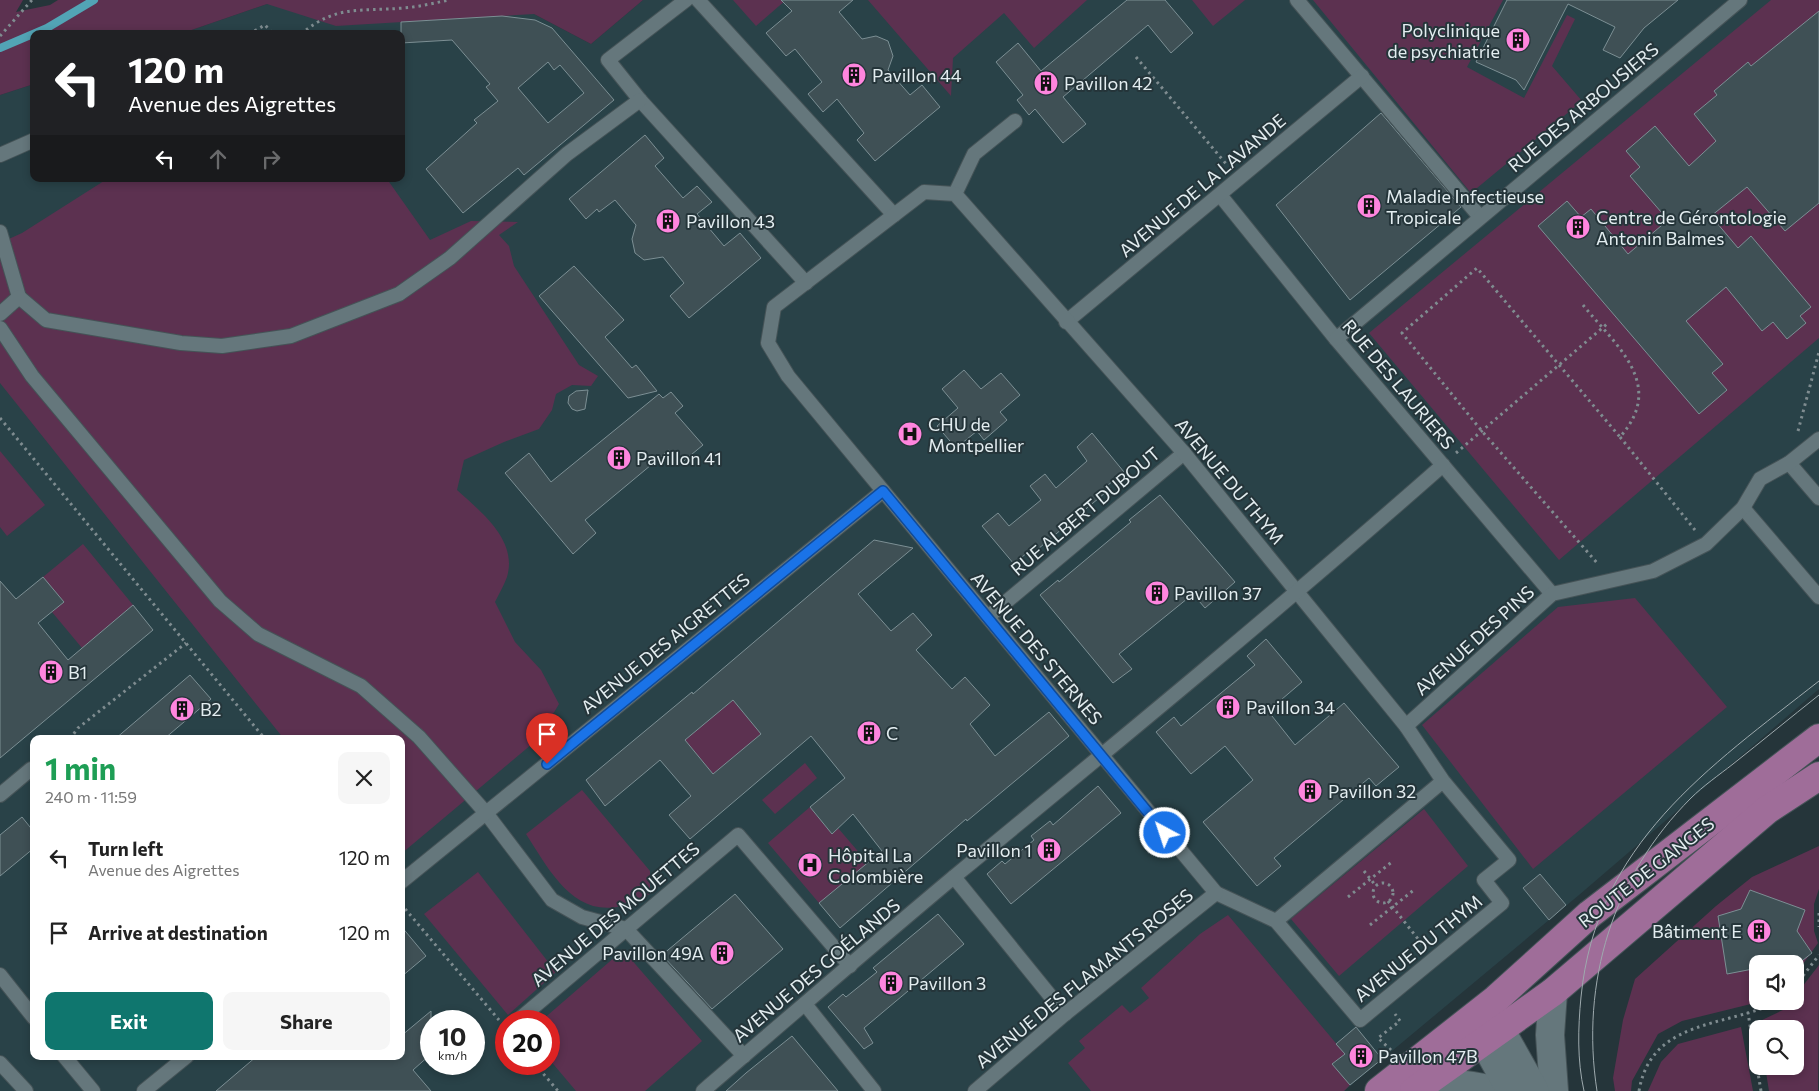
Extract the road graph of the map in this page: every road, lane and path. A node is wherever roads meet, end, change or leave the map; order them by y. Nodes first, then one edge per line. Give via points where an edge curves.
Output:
1 (32, 0) edge
2 (449, 0) edge
3 (686, 0) edge
4 (698, 0) edge
5 (1297, 0) edge
6 (1740, 0) edge
7 (256, 30) edge
8 (269, 30) edge
9 (306, 30) edge
10 (0, 36) edge
11 (1136, 57) dead end
12 (1362, 76) junction
13 (640, 100) junction
14 (1015, 122) dead end
15 (30, 142) edge
16 (0, 155) edge
17 (1239, 179) junction
18 (955, 194) junction
19 (1220, 195) junction
20 (894, 215) junction
21 (1480, 217) junction
22 (0, 232) edge
23 (806, 283) junction
24 (19, 297) junction
25 (1583, 305) dead end
26 (0, 314) edge
27 (1066, 322) junction
28 (1607, 324) dead end
29 (0, 328) edge
30 (1602, 328) junction
31 (1336, 340) junction
32 (1819, 352) edge
33 (1559, 364) junction
34 (0, 418) edge
35 (1481, 430) junction
36 (1620, 437) junction
37 (1819, 439) edge
38 (1184, 453) junction
39 (1789, 463) junction
40 (1443, 465) junction
41 (883, 491) junction
42 (1819, 498) edge
43 (1743, 508) junction
44 (1706, 544) junction
45 (1613, 581) junction
46 (1298, 593) junction
47 (1552, 594) junction
48 (1819, 597) edge
49 (988, 617) junction
50 (186, 644) junction
51 (1406, 726) junction
52 (73, 735) edge
53 (262, 735) edge
54 (1819, 738) edge
55 (1102, 757) junction
56 (1819, 760) edge
57 (30, 770) edge
58 (1819, 776) edge
59 (1443, 781) junction
60 (0, 795) edge
61 (1767, 810) junction
62 (486, 814) junction
63 (1393, 861) dead end
64 (954, 877) junction
65 (405, 879) edge
66 (1415, 888) dead end
67 (1216, 893) junction
68 (1348, 897) dead end
69 (1388, 901) junction
70 (1393, 906) junction
71 (405, 909) edge
72 (1819, 913) edge
73 (1276, 921) junction
74 (1370, 925) dead end
75 (1819, 927) edge
76 (626, 929) junction
77 (1819, 955) edge
78 (1434, 959) junction
79 (850, 966) junction
80 (1804, 974) edge
81 (0, 975) edge
82 (1553, 992) junction
83 (1385, 999) junction
84 (805, 1004) junction
85 (529, 1010) edge
86 (1757, 1010) edge
87 (30, 1013) edge
88 (1748, 1013) junction
89 (1065, 1014) junction
90 (495, 1016) edge
91 (1485, 1024) junction
92 (1399, 1046) dead end
93 (744, 1056) junction
94 (67, 1060) edge
95 (182, 1060) edge
96 (0, 1063) edge
97 (544, 1075) edge
98 (1422, 1085) edge
99 (26, 1091) edge
100 (93, 1091) edge
101 (144, 1091) edge
102 (558, 1091) edge
103 (703, 1091) edge
104 (874, 1091) edge
105 (975, 1091) edge
106 (1380, 1091) edge
107 (1495, 1091) edge
108 (1511, 1091) edge
109 (1535, 1091) edge
110 (1554, 1091) edge
111 (1639, 1091) edge
112 (1761, 1091) edge

1 - 10 path
2 - 9 path via 404,8 344,10 318,20
3 - 13 lane via 608,60
4 - 20 lane
5 - 12 lane
6 - 21 lane, RUE DES ARBOUSIERS
7 - 8 path via 265,25
11 - 17 path
12 - 17 lane, AVENUE DE LA LAVANDE
12 - 21 lane
13 - 23 lane
13 - 24 lane via 567,154 450,258 399,294 292,336 222,346 181,343 46,320
14 - 18 lane via 974,154
15 - 16 lane
17 - 19 lane, AVENUE DE LA LAVANDE
18 - 20 lane, AVENUE DES STERNES via 924,192
18 - 27 lane, AVENUE DU THYM
19 - 27 lane, AVENUE DE LA LAVANDE
19 - 31 lane, RUE DES LAURIERS
20 - 23 lane, AVENUE DES STERNES
21 - 31 lane, RUE DES ARBOUSIERS
22 - 24 lane
23 - 41 lane, AVENUE DES STERNES via 774,307 768,343 788,376
24 - 26 lane
25 - 30 path
27 - 38 lane, AVENUE DU THYM
28 - 30 path
29 - 62 lane via 32,376 220,601 258,634 361,686 419,737
30 - 33 path
30 - 36 path via 1631,364 1638,381 1635,412
31 - 40 lane, RUE DES LAURIERS
32 - 39 path
33 - 35 path
33 - 35 path via 1478,268 1402,333
33 - 36 path
34 - 50 path
35 - 40 path
35 - 45 path
36 - 44 path
37 - 39 lane, AVENUE DES PINS
38 - 46 lane, AVENUE DU THYM
38 - 49 lane, RUE ALBERT DUBOUT
39 - 42 lane
39 - 43 lane, AVENUE DES PINS via 1760,480
40 - 46 lane, AVENUE DES GOÉLANDS
40 - 47 lane, RUE DES LAURIERS
41 - 49 lane, AVENUE DES STERNES
41 - 62 lane, AVENUE DES AIGRETTES
43 - 44 lane, AVENUE DES PINS
43 - 48 lane
44 - 45 lane, AVENUE DES PINS via 1653,571
45 - 47 lane, AVENUE DES PINS
46 - 51 lane, AVENUE DU THYM
46 - 55 lane, AVENUE DES GOÉLANDS
47 - 51 lane, AVENUE DES PINS
49 - 55 lane, AVENUE DES STERNES
50 - 52 path via 114,698
50 - 53 path
51 - 59 lane, AVENUE DU THYM
54 - 91 main road, ROUTE DE GANGES via 1590,914
55 - 64 lane, AVENUE DES GOÉLANDS
55 - 67 lane, AVENUE DES STERNES
56 - 61 main road
57 - 60 lane
58 - 61 main road, ROUTE DE GANGES
59 - 73 lane
59 - 78 lane, AVENUE DU THYM via 1509,860 1484,880 1502,903
61 - 82 main road, ROUTE DE GANGES
62 - 65 lane, AVENUE DES AIGRETTES
62 - 76 lane via 552,900 582,917
63 - 68 path
64 - 79 lane, AVENUE DES GOÉLANDS
64 - 89 lane
66 - 70 path
67 - 73 lane, AVENUE DES STERNES
67 - 89 lane, AVENUE DES FLAMANTS ROSES
69 - 69 path via 1393,893 1390,887 1385,883 1376,886 1374,898 1379,902
69 - 70 path
70 - 74 path
70 - 78 path
71 - 90 path
72 - 75 path
73 - 83 lane, AVENUE DU THYM via 1360,1020
76 - 79 lane, AVENUE DES MOUETTES via 738,835
76 - 85 lane, AVENUE DES MOUETTES
76 - 93 lane
77 - 80 path
78 - 83 lane, AVENUE DU THYM
79 - 84 lane, AVENUE DES GOÉLANDS
81 - 87 lane
82 - 91 main road, ROUTE DE GANGES
82 - 110 street via 1550,1035
83 - 92 path via 1400,1021 1378,1038 1393,1052
84 - 93 lane, AVENUE DES GOÉLANDS
84 - 104 lane
86 - 88 path
88 - 111 path via 1693,1028 1671,1038 1654,1054
88 - 112 path
89 - 105 lane, AVENUE DES FLAMANTS ROSES
91 - 98 main road via 1460,1060
91 - 106 main road via 1448,1035
91 - 108 street via 1488,1049
91 - 109 street via 1504,1036
93 - 103 lane, AVENUE DES GOÉLANDS
94 - 100 lane
95 - 101 lane
96 - 99 lane
97 - 102 path
98 - 107 street via 1479,1086

